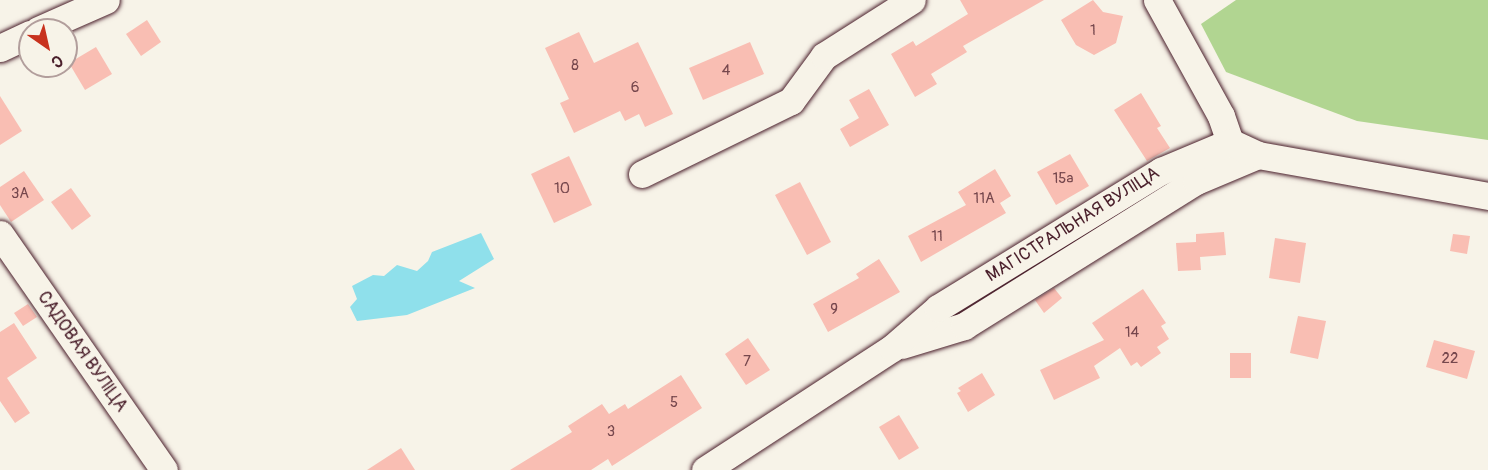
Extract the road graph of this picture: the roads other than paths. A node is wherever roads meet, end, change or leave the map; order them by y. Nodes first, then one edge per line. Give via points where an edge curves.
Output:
1 (106, 0) edge
2 (912, 0) edge
3 (1157, 0) edge
4 (65, 18) edge
5 (18, 40) edge
6 (0, 48) edge
7 (1230, 142) junction
8 (1258, 155) junction
9 (642, 174) dead end
10 (1488, 196) edge
11 (0, 234) edge
12 (892, 348) junction
13 (164, 470) edge
14 (705, 470) edge

1 - 4 street
2 - 9 street via 824,56 791,101
3 - 7 street via 1221,116
5 - 6 street
7 - 8 street
7 - 12 street, МАГІСТРАЛЬНАЯ ВУЛІЦА via 1161,171 938,308
8 - 10 street
8 - 12 street via 1196,181 963,326
11 - 13 street, САДОВАЯ ВУЛІЦА
12 - 14 street, МАГІСТРАЛЬНАЯ ВУЛІЦА

